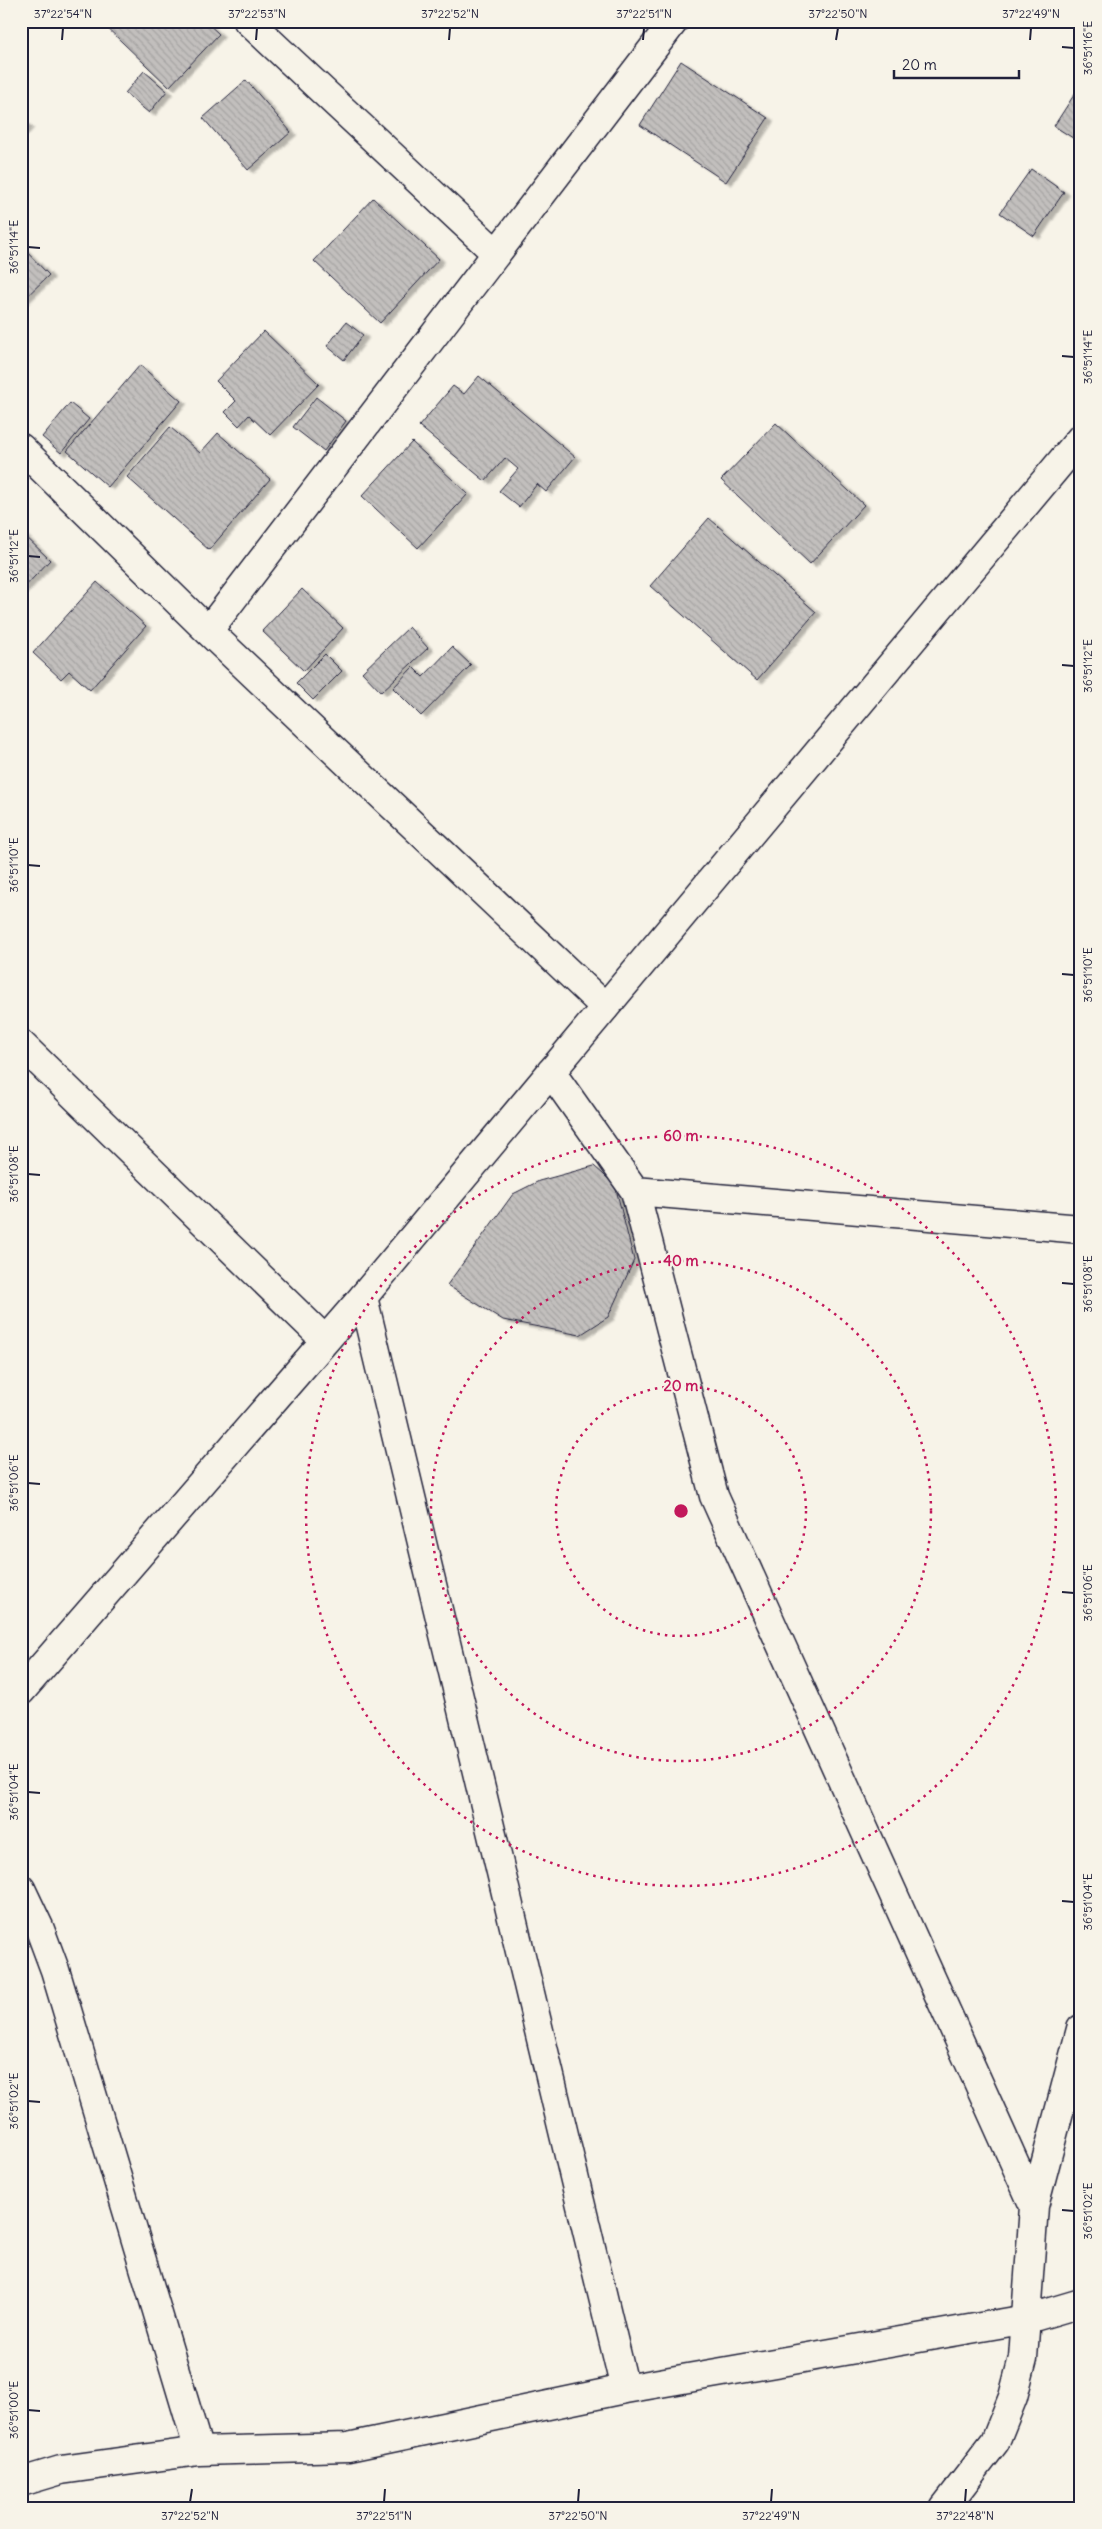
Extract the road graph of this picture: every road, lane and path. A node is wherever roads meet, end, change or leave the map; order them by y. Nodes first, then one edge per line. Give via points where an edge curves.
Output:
1 (248, 21) edge
2 (674, 21) edge
3 (496, 253) junction
4 (1081, 438) edge
5 (21, 448) edge
6 (208, 631) junction
7 (606, 1007) junction
8 (21, 1044) edge
9 (551, 1072) junction
10 (635, 1191) junction
11 (1081, 1229) edge
12 (363, 1296) junction
13 (325, 1340) junction
14 (21, 1691) edge
15 (21, 1889) edge
16 (1081, 2029) edge
17 (1034, 2206) junction
18 (1081, 2303) edge
19 (1027, 2318) junction
20 (625, 2389) junction
21 (199, 2451) junction
22 (21, 2482) edge
23 (944, 2508) edge

1 - 3 street
2 - 3 street
3 - 6 street
4 - 7 street
5 - 6 street
6 - 7 street
7 - 9 street
8 - 13 street
9 - 10 street
9 - 12 street
10 - 11 street
10 - 17 street via 714,1496
12 - 13 street
12 - 20 street
13 - 14 street
15 - 21 street via 55,1970
16 - 17 street
17 - 19 street
18 - 19 street
19 - 20 street
19 - 23 street via 1023,2358 1014,2397 995,2442
20 - 21 street via 348,2447
21 - 22 street via 61,2470

